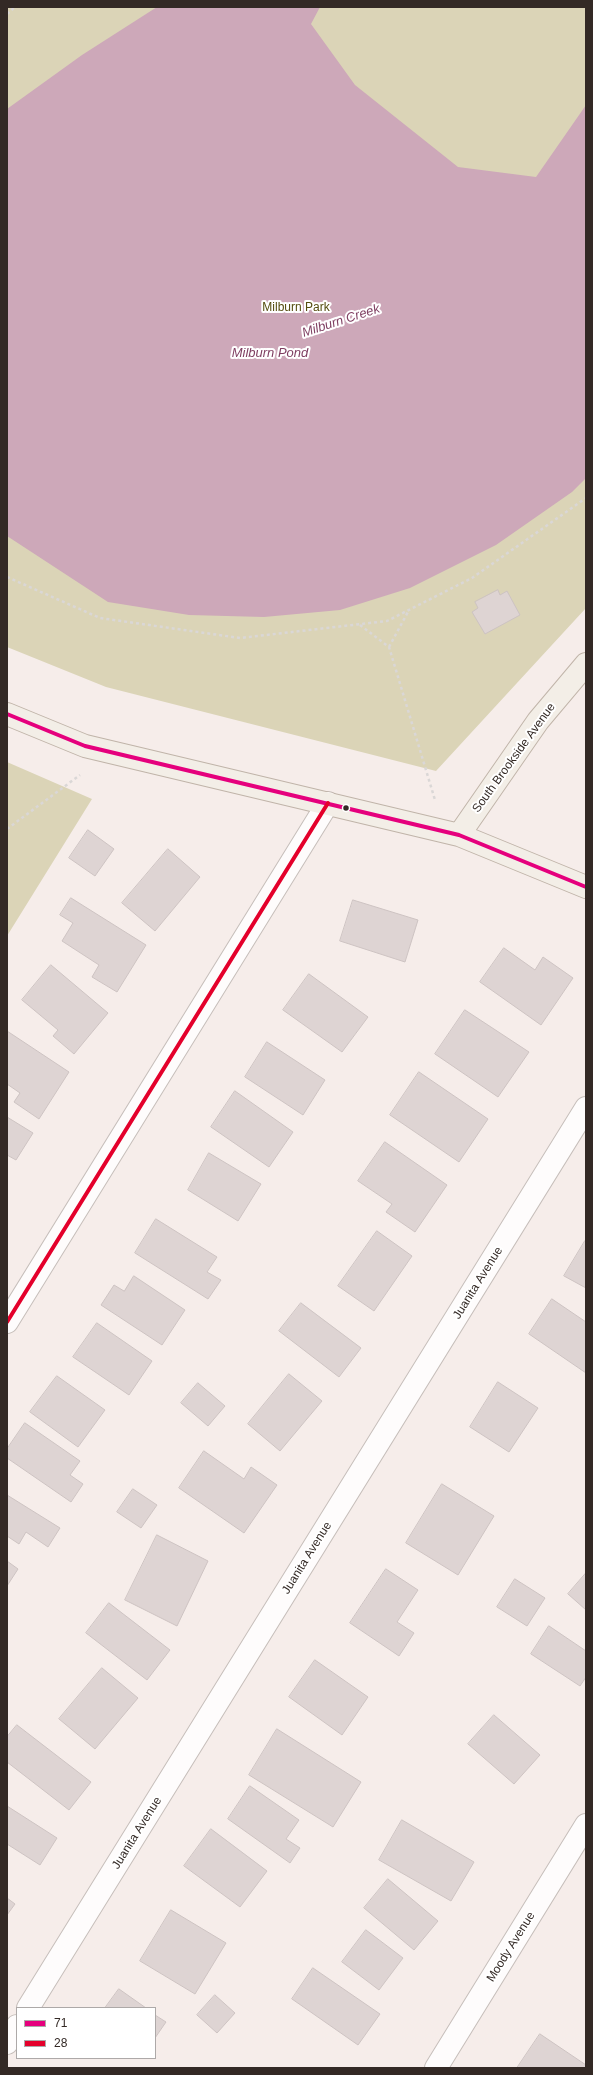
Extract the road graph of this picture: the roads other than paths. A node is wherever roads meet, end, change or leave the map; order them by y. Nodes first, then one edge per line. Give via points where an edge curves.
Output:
1 (586, 664) edge
2 (7, 714) edge
3 (328, 803) junction
4 (452, 834) junction
5 (586, 887) edge
6 (586, 1108) edge
7 (7, 1322) edge
8 (586, 1825) edge
9 (29, 2007) edge
10 (16, 2028) edge
11 (7, 2043) edge
12 (436, 2068) edge

1 - 4 main road, South Brookside Avenue via 538,721
2 - 3 main road via 85,746
3 - 4 main road
3 - 7 street
4 - 5 main road
6 - 9 street, Juanita Avenue
8 - 12 street, Moody Avenue
10 - 11 street

